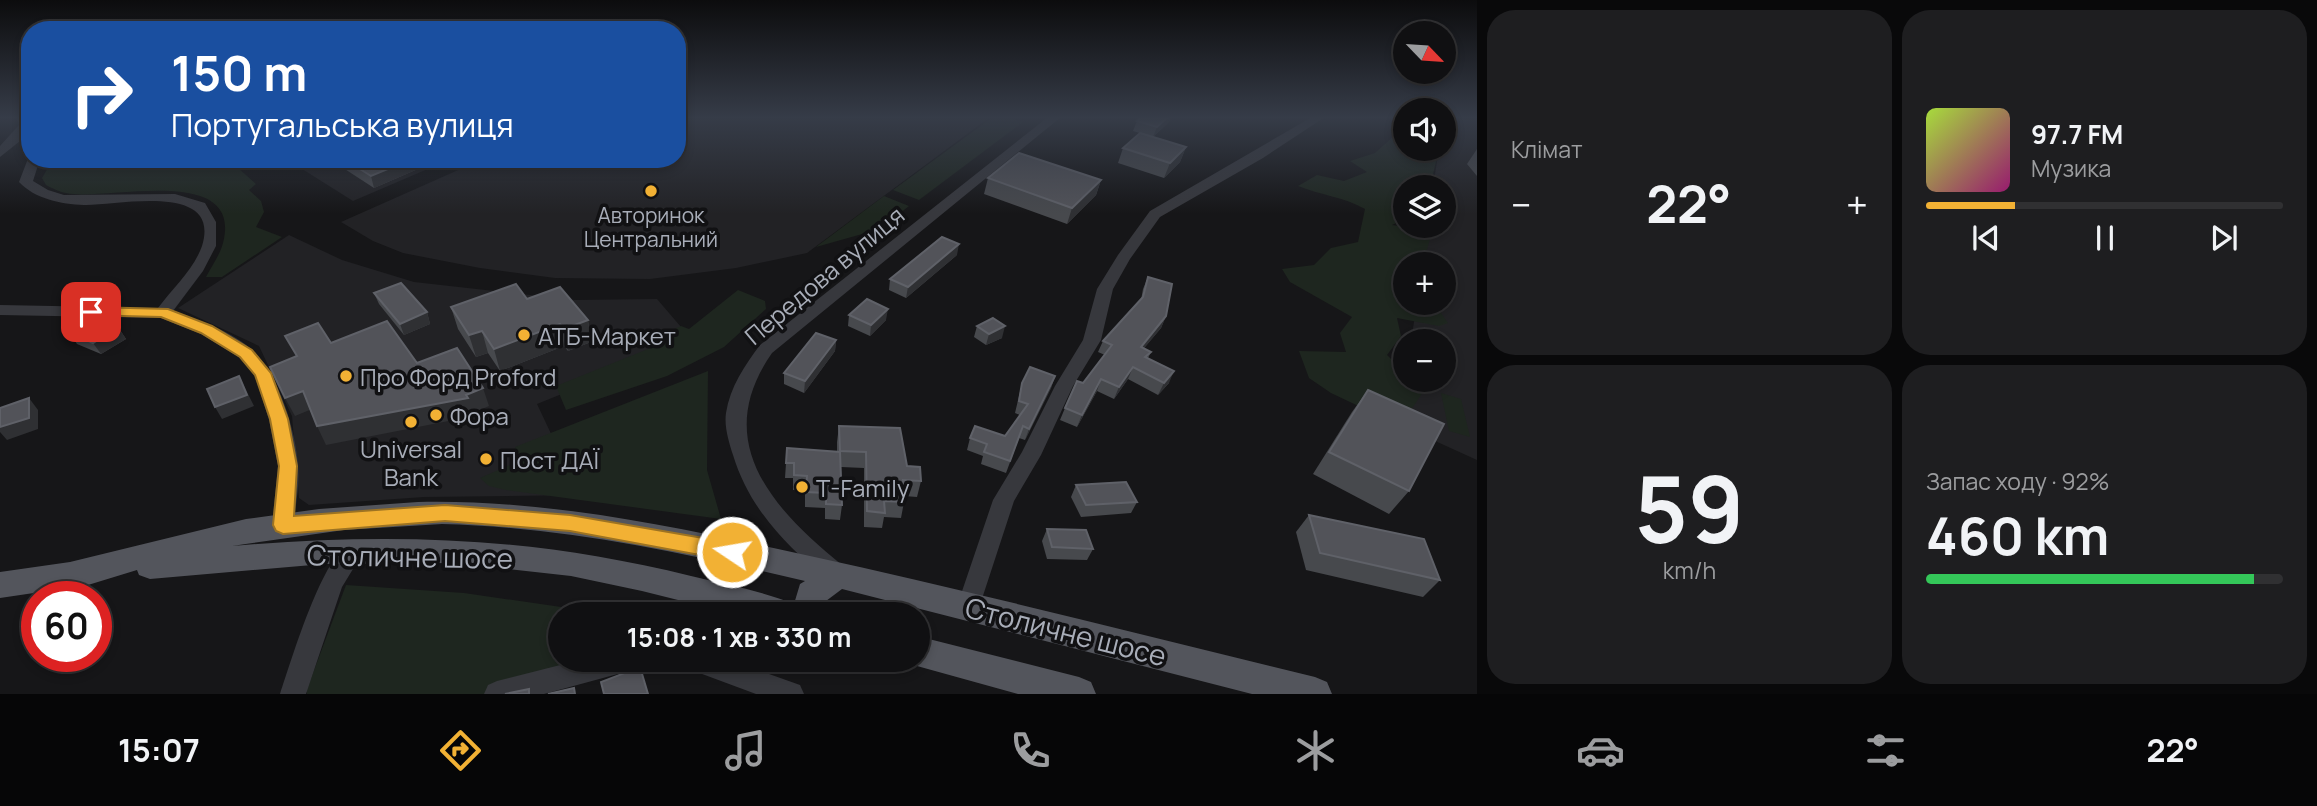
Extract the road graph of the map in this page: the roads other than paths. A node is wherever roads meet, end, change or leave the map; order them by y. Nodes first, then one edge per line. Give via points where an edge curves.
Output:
1 (1015, 149) edge
2 (1268, 149) edge
3 (31, 168) edge
4 (0, 310) edge
5 (163, 313) junction
6 (283, 525) junction
7 (354, 551) junction
8 (72, 574) junction
9 (838, 575) junction
10 (0, 585) edge
11 (741, 602) edge
12 (810, 602) edge
13 (969, 606) junction
14 (930, 654) edge
15 (580, 672) edge
16 (729, 672) edge
17 (293, 694) edge
18 (497, 694) edge
19 (791, 694) edge
20 (1079, 694) edge
21 (1315, 694) edge

1 - 9 street, Передова вулиця via 766,349 741,391 735,415 747,474 782,525
2 - 13 street via 1155,214 1123,258 1105,289 1092,340 1004,500
3 - 5 street via 26,182 55,198 176,199 203,209 208,216 210,244
4 - 5 street
5 - 6 street via 207,330 246,354 263,373 279,419 288,466
6 - 8 main road, Столичне шосе
6 - 9 main road, Столичне шосе via 445,513 506,516 685,542
7 - 8 main road, Столичне шосе
7 - 11 main road, Столичне шосе via 438,550 572,563
7 - 17 street via 332,583
8 - 10 main road, Столичне шосе
9 - 12 main road via 811,594
9 - 13 main road, Столичне шосе
13 - 21 main road, Столичне шосе
14 - 20 main road
15 - 18 street
16 - 19 street

